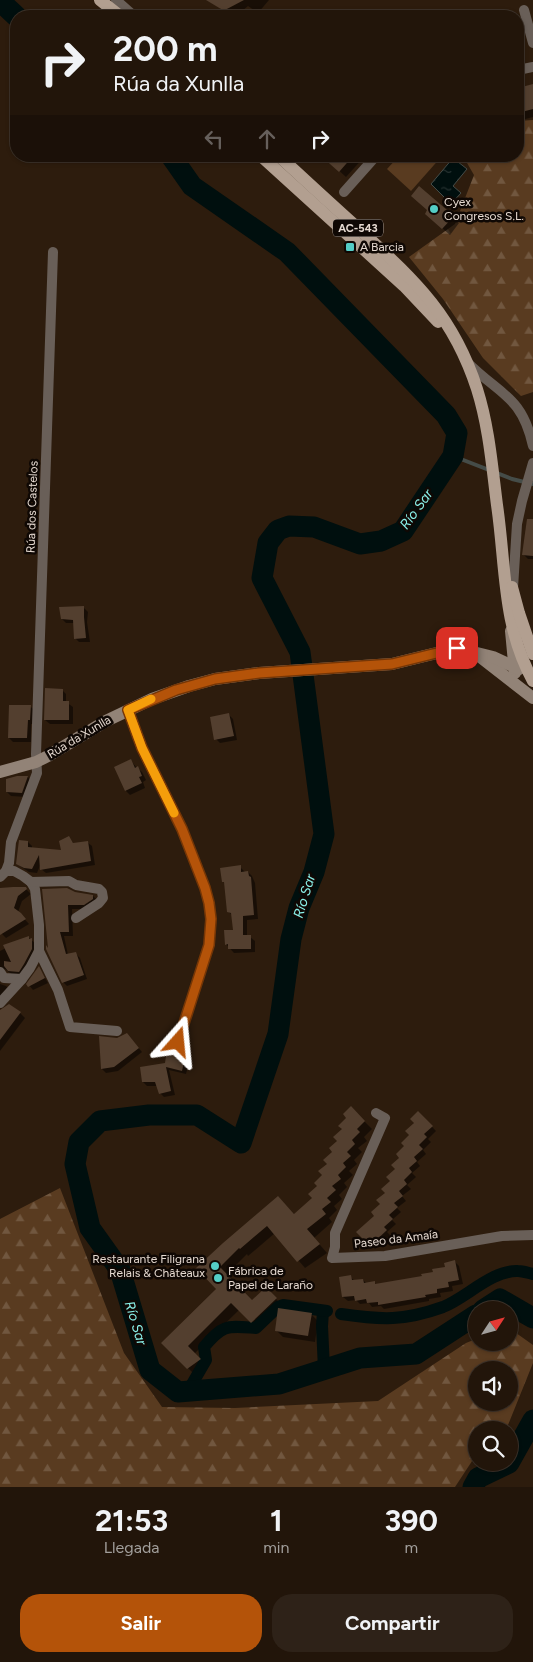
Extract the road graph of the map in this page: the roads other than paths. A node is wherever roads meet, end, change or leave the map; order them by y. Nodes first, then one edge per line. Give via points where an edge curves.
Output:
1 (89, 0) edge
2 (100, 0) edge
3 (116, 0) edge
4 (100, 10) edge
5 (112, 10) edge
6 (127, 10) edge
7 (524, 10) dead end
8 (533, 43) edge
9 (268, 162) edge
10 (285, 162) edge
11 (371, 162) edge
12 (344, 192) dead end
13 (53, 252) dead end
14 (466, 361) junction
15 (533, 446) edge
16 (532, 466) edge
17 (499, 518) junction
18 (514, 594) junction
19 (510, 618) junction
20 (511, 638) junction
21 (475, 653) junction
22 (533, 654) edge
23 (493, 658) junction
24 (525, 675) edge
25 (533, 698) edge
26 (128, 710) junction
27 (36, 762) junction
28 (0, 772) edge
29 (3, 874) edge
30 (31, 882) junction
31 (76, 918) dead end
32 (39, 952) junction
33 (0, 972) edge
34 (22, 979) junction
35 (0, 1003) edge
36 (117, 1031) dead end
37 (178, 1042) dead end
38 (376, 1113) dead end
39 (533, 1235) edge

1 - 4 main road
2 - 5 main road
3 - 6 street
7 - 8 street
9 - 14 main road, AC-543 via 412,293
10 - 14 main road, AC-543 via 410,277 444,318
11 - 12 street
13 - 27 street, Rúa dos Castelos
14 - 15 street via 516,406 527,424
14 - 17 main road, AC-543 via 488,439
16 - 18 street via 516,533
17 - 18 main road, AC-543
17 - 19 main road, AC-543
18 - 22 main road, AC-543
18 - 24 street
19 - 20 street
19 - 24 main road, AC-543
20 - 23 street via 507,651
20 - 24 street
21 - 23 street, Rúa da Xunlla
21 - 24 street, Rúa da Xunlla
21 - 26 street, Rúa da Xunlla via 457,648 392,664 245,674 201,682
23 - 24 street, Rúa da Xunlla
24 - 25 street, Rúa da Xunlla
26 - 27 street, Rúa da Xunlla
26 - 37 street via 142,748 182,829 205,888 210,911 209,945
27 - 28 street
27 - 29 street, Rúa da Xunlla via 37,773 11,842 9,863
29 - 30 street via 14,871
30 - 31 street via 70,881 102,892 99,903
30 - 32 street via 35,889
32 - 34 street
32 - 36 street via 58,990 70,1027
33 - 34 street via 4,978
34 - 35 street
38 - 39 street, Paseo da Amaía via 385,1118 335,1233 332,1258 385,1256 502,1236

